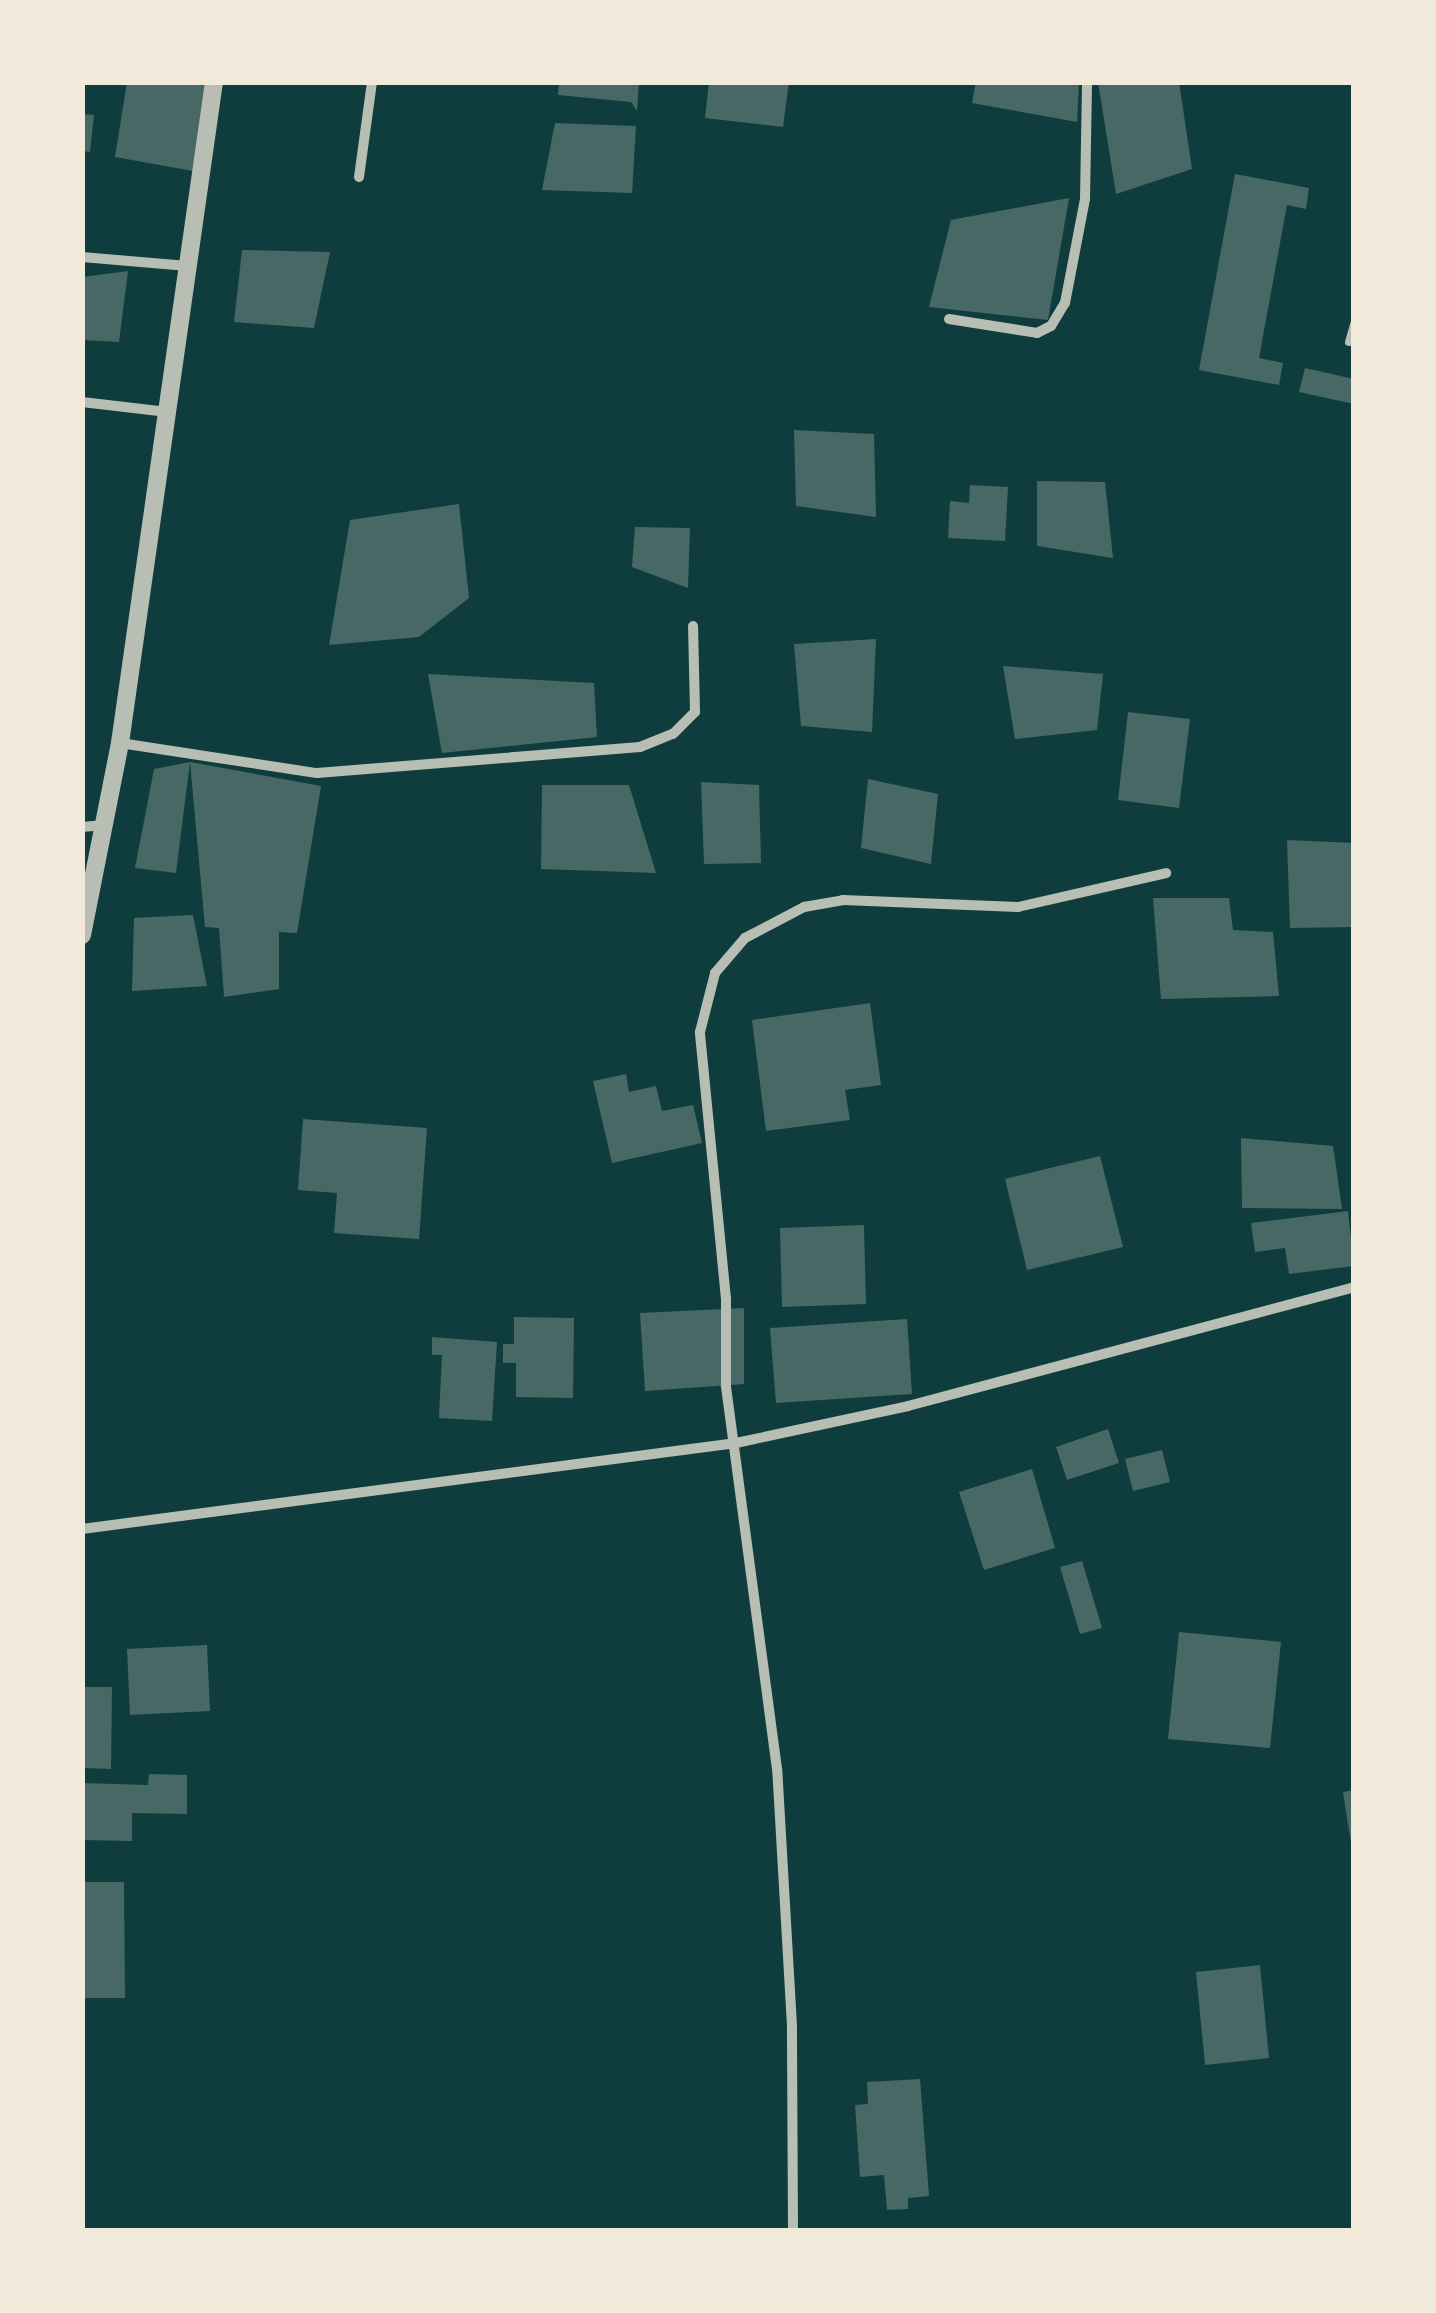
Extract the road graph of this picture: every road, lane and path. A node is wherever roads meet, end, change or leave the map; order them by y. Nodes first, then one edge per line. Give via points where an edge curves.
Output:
1 (214, 82) edge
2 (372, 82) edge
3 (1088, 82) edge
4 (359, 176) dead end
5 (82, 257) edge
6 (188, 266) junction
7 (948, 319) dead end
8 (1354, 324) edge
9 (1350, 342) dead end
10 (82, 402) edge
11 (167, 412) junction
12 (693, 626) dead end
13 (120, 744) junction
14 (105, 825) junction
15 (82, 827) edge
16 (1166, 873) dead end
17 (82, 935) edge
18 (1354, 1286) edge
19 (736, 1444) junction
20 (82, 1529) edge
21 (793, 2230) edge

1 - 6 street
2 - 4 street
3 - 7 street via 1085,199 1064,303 1051,326 1036,333
5 - 6 street
6 - 11 street
8 - 9 lane
10 - 11 street
11 - 13 street
12 - 13 street via 696,712 672,734 640,746 317,773
13 - 14 street
14 - 15 street
14 - 17 street
16 - 19 street via 1018,907 843,900 804,907 745,938 715,973 700,1032
18 - 19 street via 908,1406
19 - 20 street
19 - 21 street via 777,1769 792,2026

